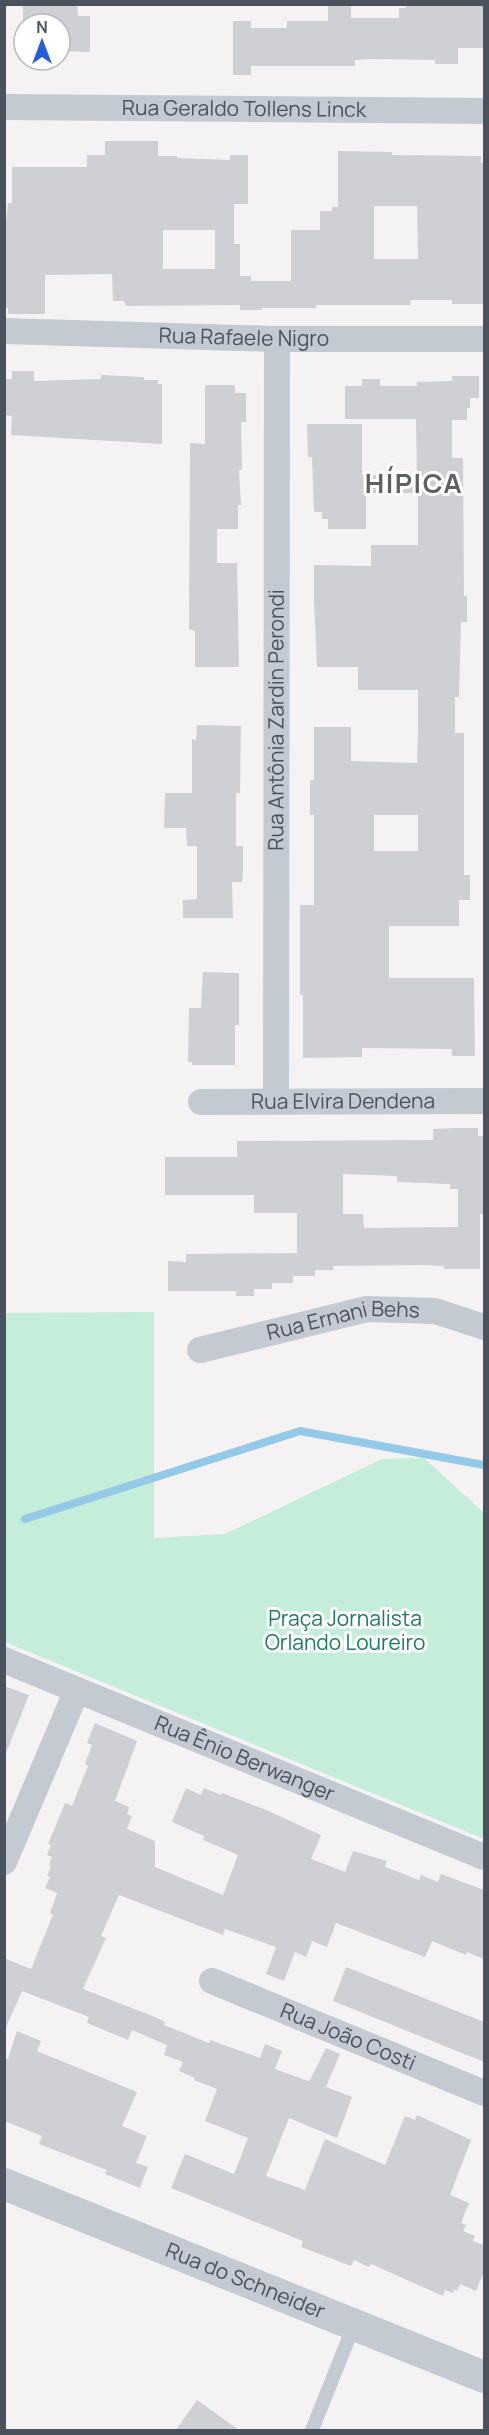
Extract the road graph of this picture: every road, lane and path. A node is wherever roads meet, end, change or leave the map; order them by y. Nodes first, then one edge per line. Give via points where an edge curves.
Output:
1 (4, 107) edge
2 (484, 111) edge
3 (4, 332) edge
4 (278, 339) junction
5 (484, 339) edge
6 (276, 1101) junction
7 (484, 1101) edge
8 (201, 1102) dead end
9 (484, 1327) edge
10 (200, 1350) dead end
11 (4, 1660) edge
12 (77, 1690) junction
13 (484, 1857) edge
14 (4, 1862) edge
15 (212, 1981) dead end
16 (484, 2093) edge
17 (4, 2184) edge
18 (354, 2325) junction
19 (484, 2377) edge
20 (312, 2430) edge

1 - 2 street, Rua Geraldo Tollens Linck
3 - 4 street, Rua Rafaele Nigro
4 - 5 street, Rua Rafaele Nigro
4 - 6 street, Rua Antônia Zardin Perondi
6 - 7 street, Rua Elvira Dendena
6 - 8 street, Rua Elvira Dendena
9 - 10 street, Rua Ernani Behs via 435,1311 367,1309
11 - 12 street, Rua Ênio Berwanger
12 - 13 street, Rua Ênio Berwanger
12 - 14 street
15 - 16 street, Rua João Costi
17 - 18 street, Rua do Schneider
18 - 19 street, Rua do Schneider
18 - 20 lane

